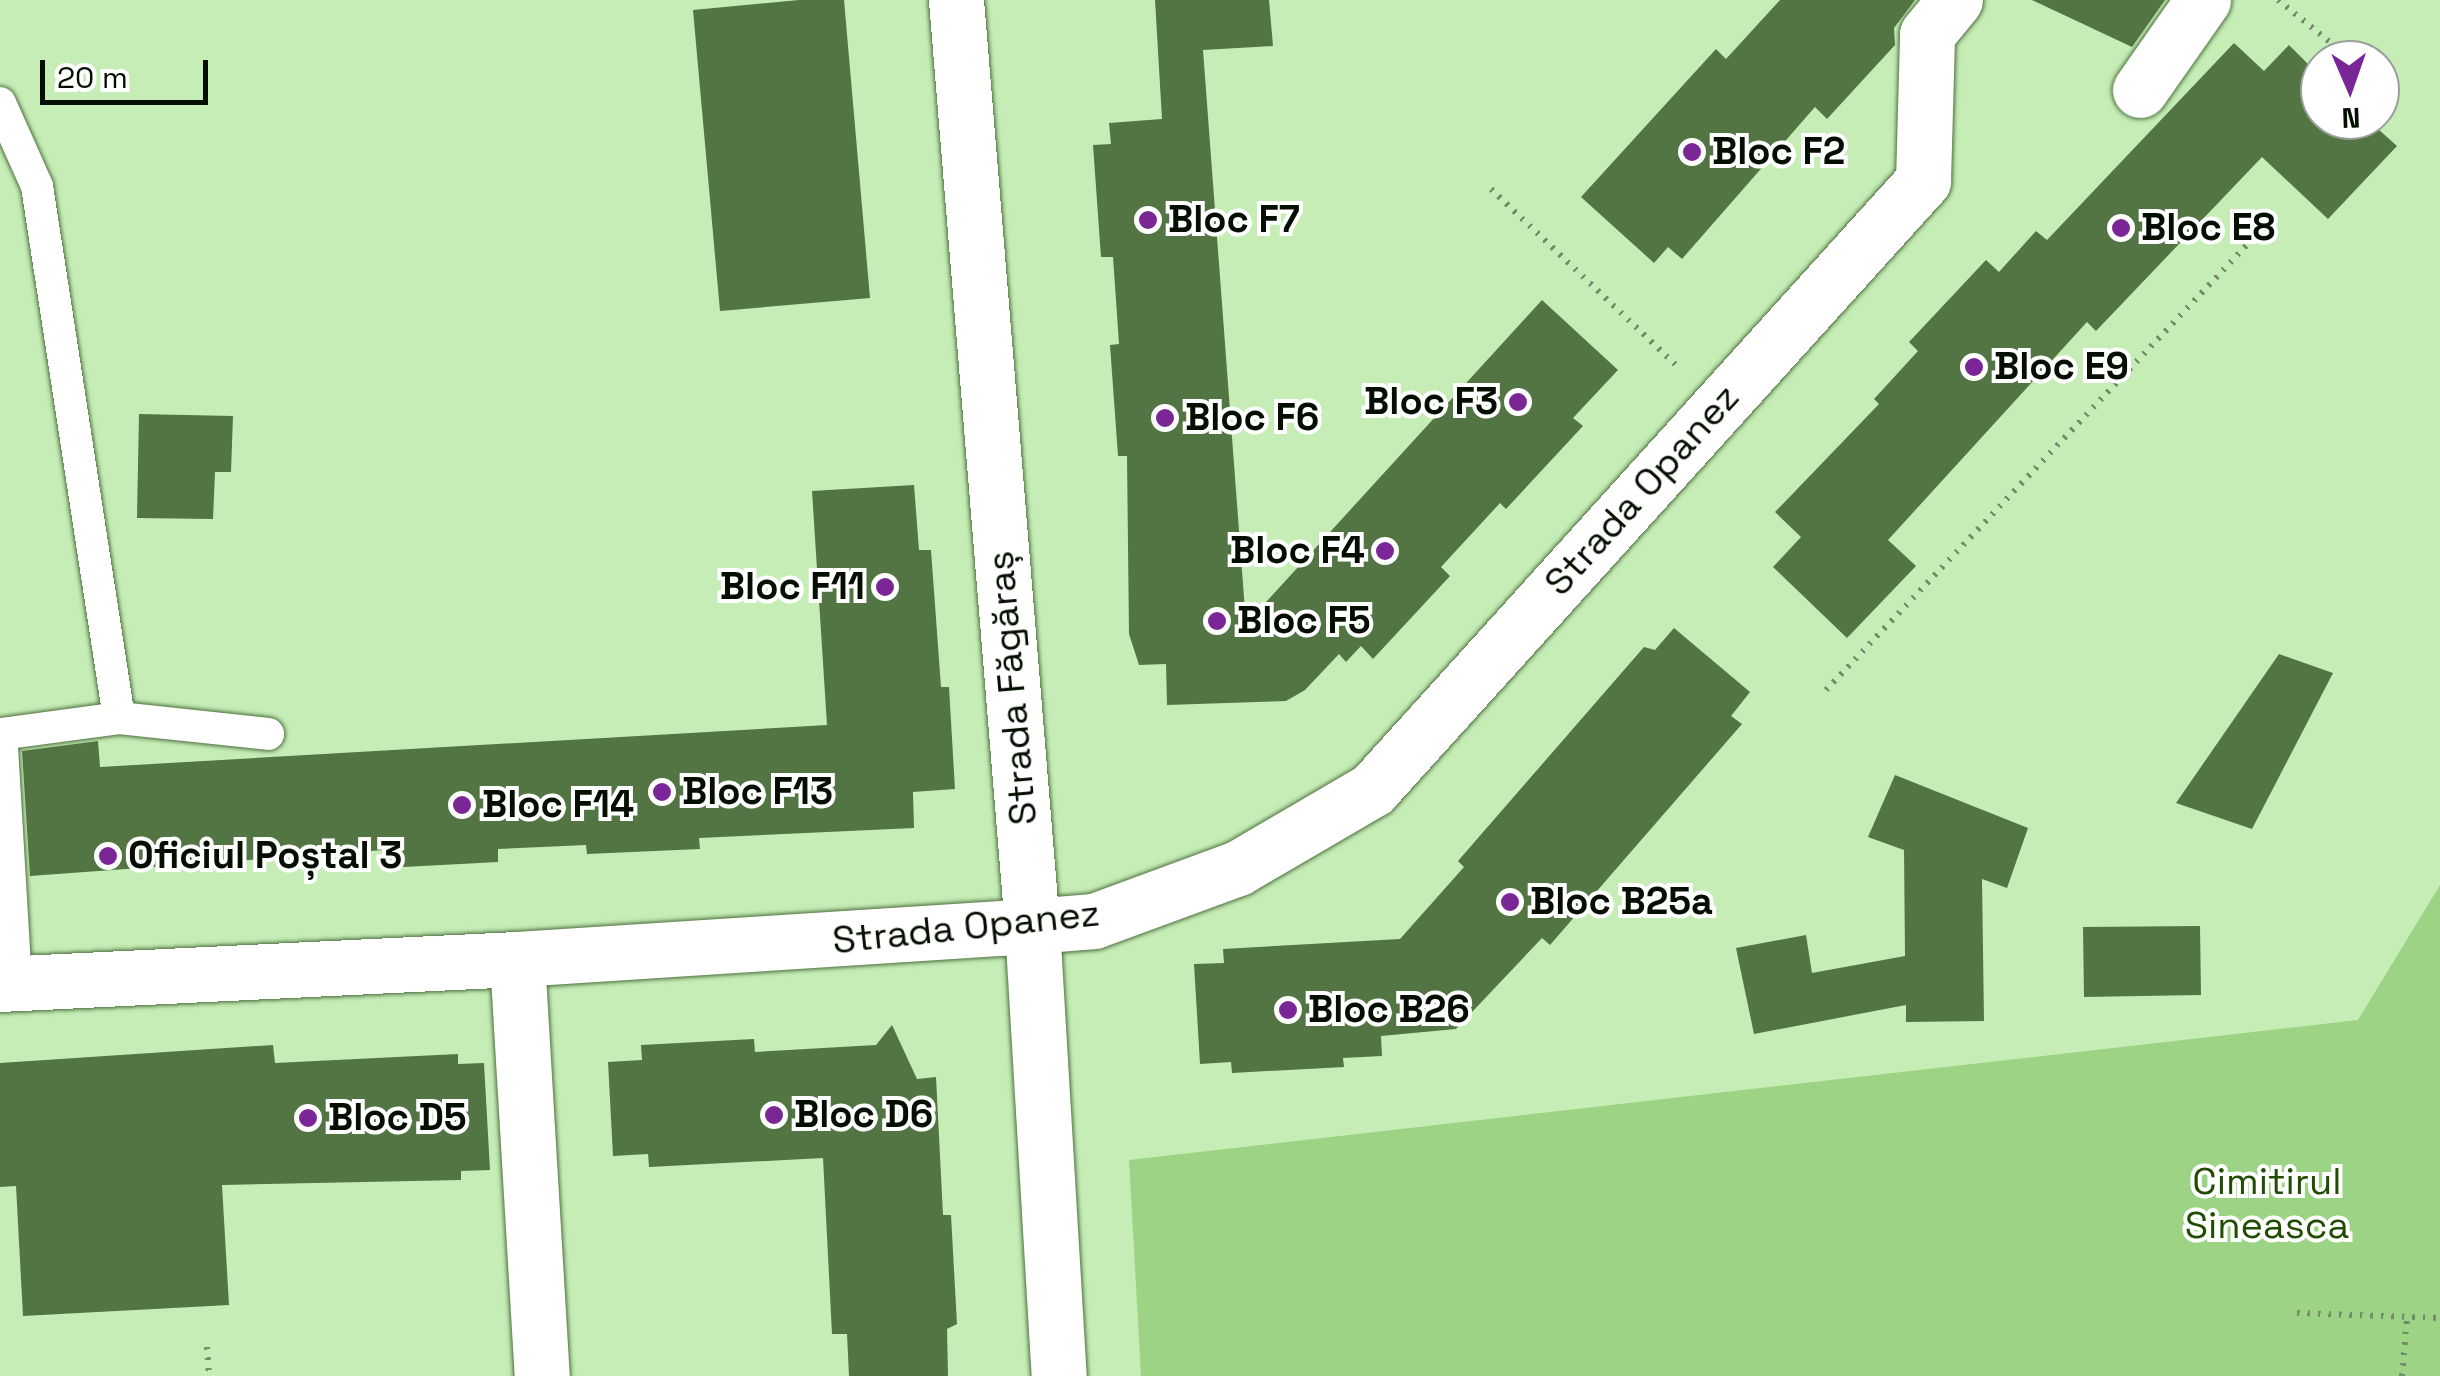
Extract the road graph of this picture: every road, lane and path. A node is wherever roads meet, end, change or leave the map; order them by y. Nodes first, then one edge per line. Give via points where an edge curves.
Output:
1 (956, 0) edge
2 (1954, 0) edge
3 (2203, 0) edge
4 (2278, 0) edge
5 (2327, 40) edge
6 (2140, 90) dead end
7 (0, 103) edge
8 (1491, 189) dead end
9 (2277, 214) dead end
10 (1719, 406) junction
11 (1826, 690) dead end
12 (119, 718) junction
13 (268, 734) dead end
14 (1032, 926) junction
15 (517, 959) junction
16 (8, 984) edge
17 (2297, 1313) dead end
18 (2407, 1317) junction
19 (2440, 1318) edge
20 (207, 1347) dead end
21 (208, 1376) edge
22 (542, 1376) edge
23 (1059, 1376) edge
24 (2402, 1376) edge

1 - 14 street, Strada Făgăraș
2 - 10 street, Strada Opanez via 1927,34 1922,181
3 - 6 street
4 - 5 path
7 - 12 lane via 37,186
8 - 10 path
9 - 11 path
10 - 14 street, Strada Opanez via 1373,789 1238,868 1094,920
12 - 13 lane
12 - 16 lane via 1,734
14 - 15 street, Strada Opanez
14 - 23 street, Strada Făgăraș
15 - 16 street, Strada Opanez
15 - 22 street
17 - 18 path
18 - 19 path
18 - 24 path
20 - 21 path

